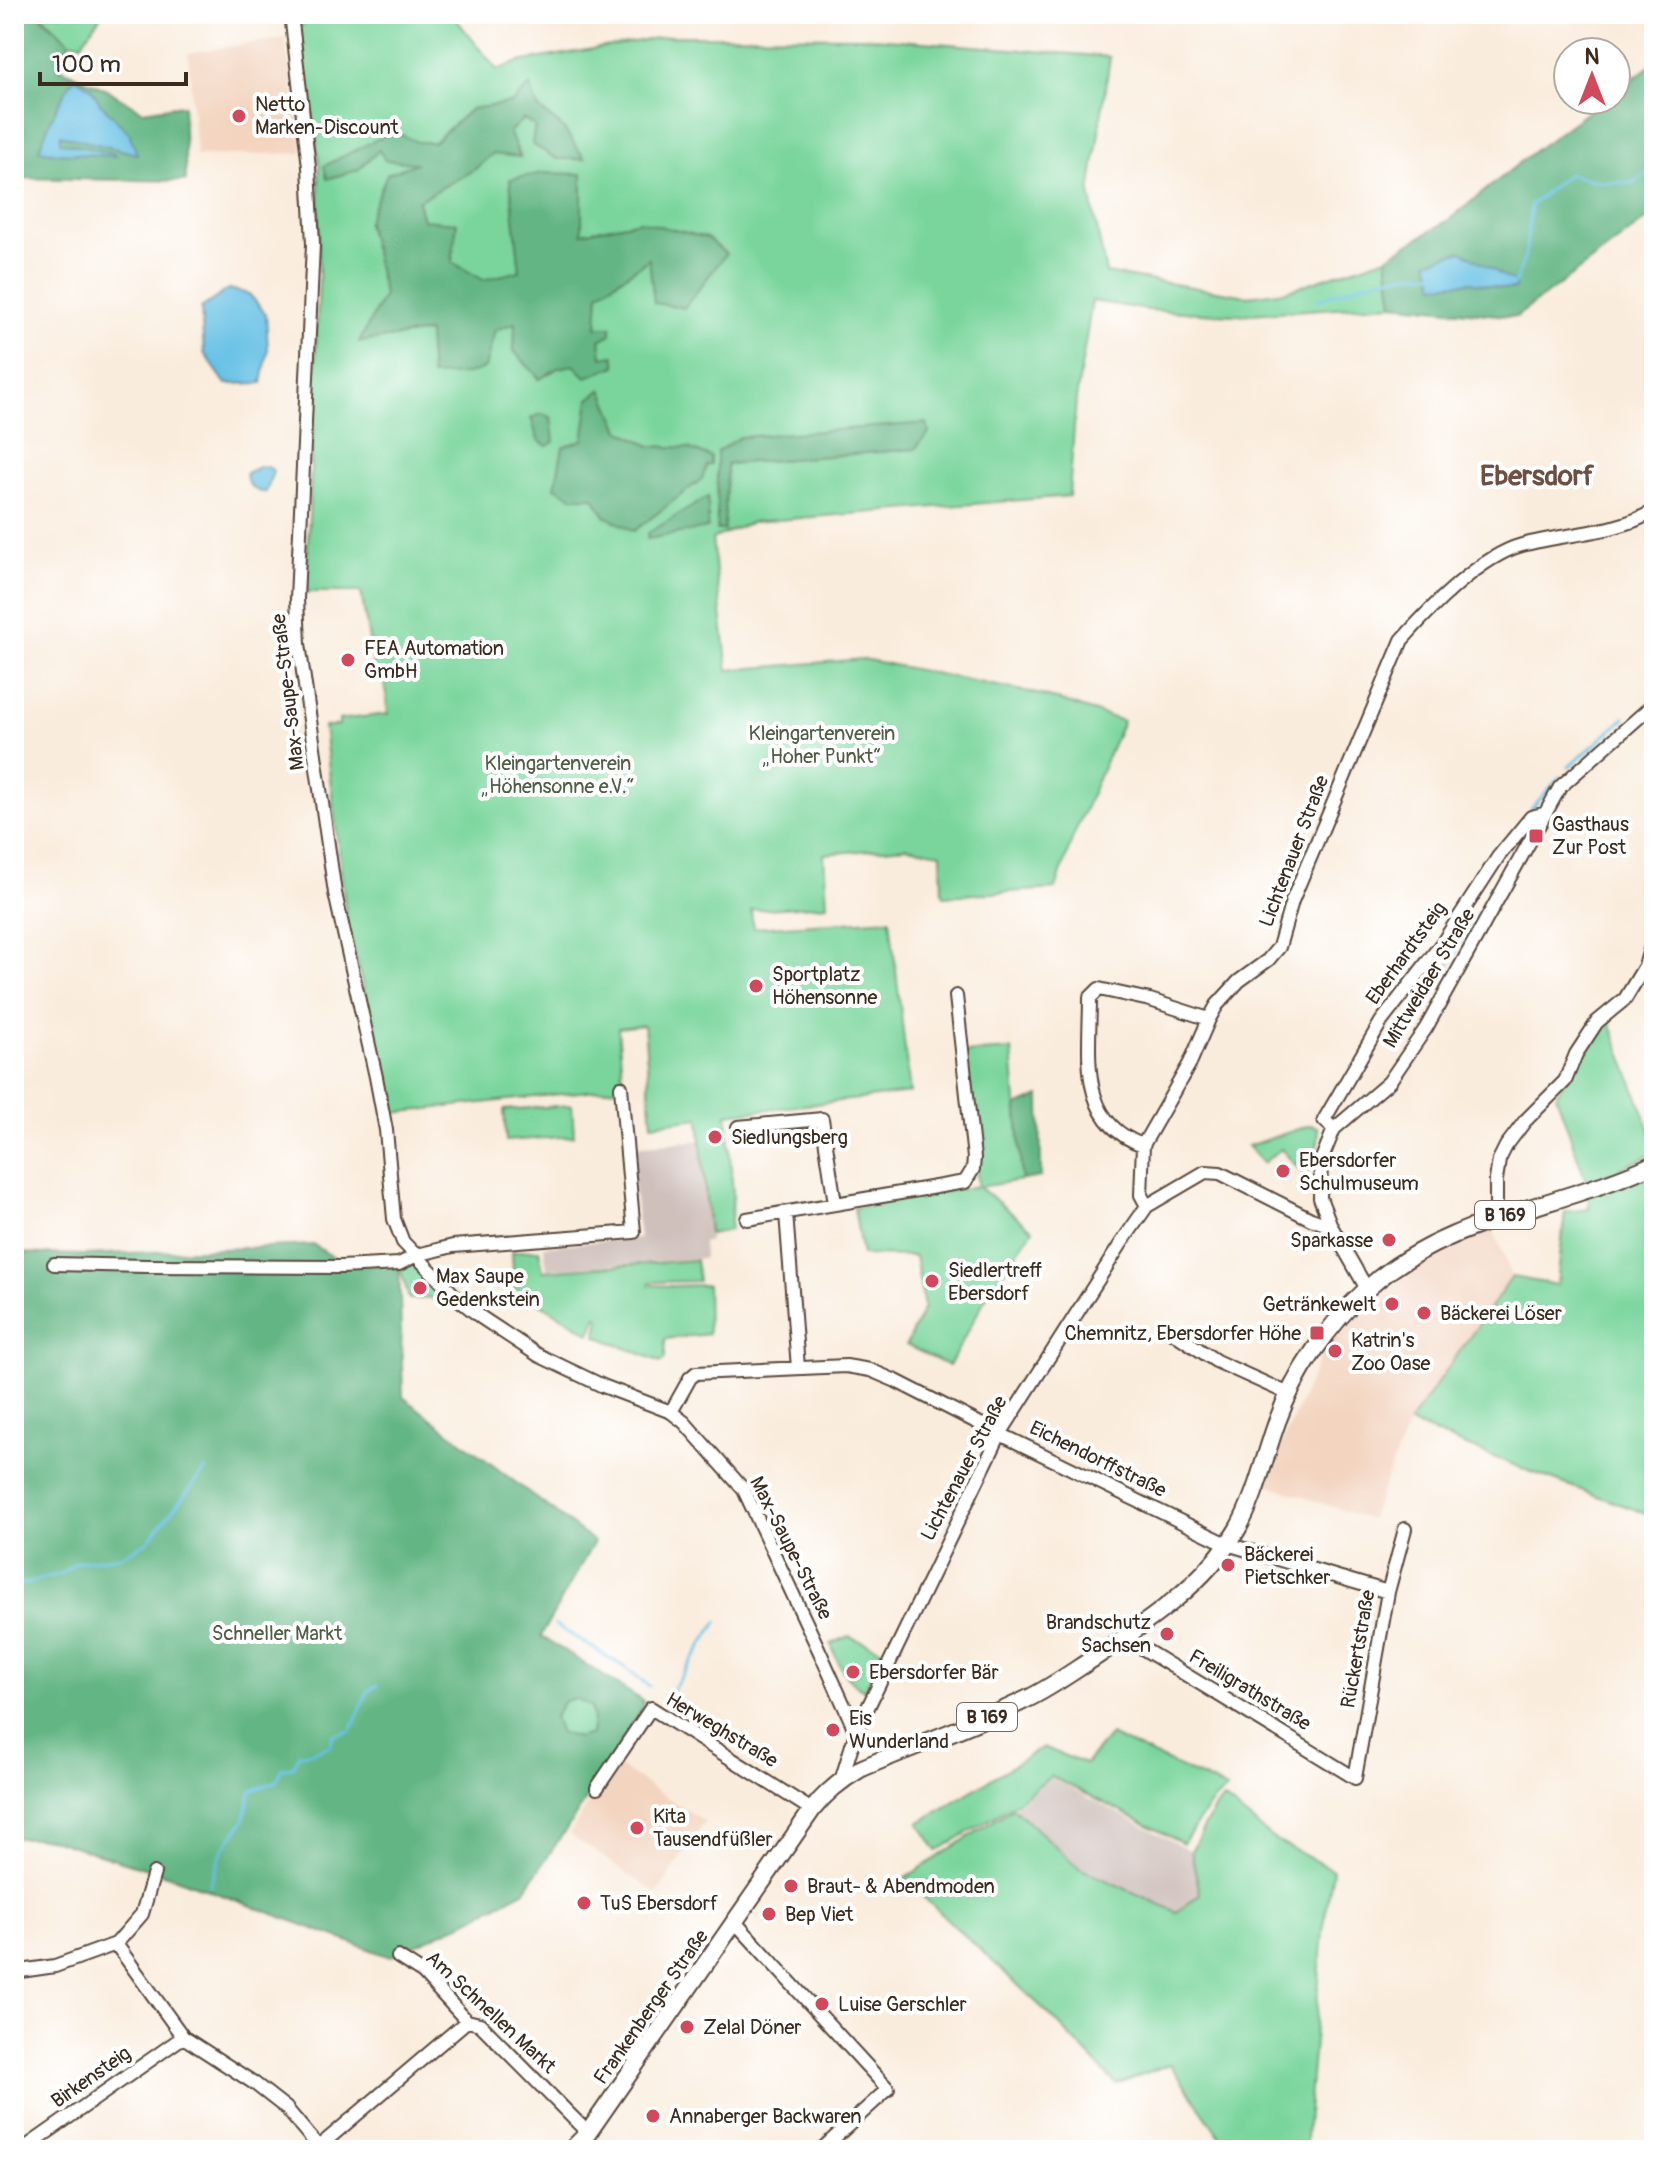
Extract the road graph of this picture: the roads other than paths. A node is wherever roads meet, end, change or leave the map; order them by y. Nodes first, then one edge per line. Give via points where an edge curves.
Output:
1 (291, 14) edge
2 (1654, 511) edge
3 (1654, 704) edge
4 (1543, 814) junction
5 (1654, 936) edge
6 (956, 996) dead end
7 (1209, 1019) junction
8 (621, 1087) dead end
9 (738, 1127) dead end
10 (1334, 1129) junction
11 (1143, 1145) junction
12 (1654, 1164) edge
13 (835, 1203) junction
14 (1147, 1206) junction
15 (786, 1213) junction
16 (747, 1219) dead end
17 (1496, 1219) junction
18 (1331, 1226) junction
19 (417, 1255) junction
20 (54, 1264) dead end
21 (1367, 1289) junction
22 (1168, 1329) dead end
23 (798, 1368) junction
24 (1289, 1394) junction
25 (671, 1412) junction
26 (1000, 1434) junction
27 (1405, 1529) dead end
28 (1227, 1544) junction
29 (1388, 1592) junction
30 (1124, 1637) junction
31 (856, 1732) junction
32 (1355, 1778) joint
33 (841, 1781) junction
34 (597, 1788) dead end
35 (812, 1810) junction
36 (154, 1873) dead end
37 (735, 1922) junction
38 (116, 1944) junction
39 (398, 1957) dead end
40 (14, 1972) edge
41 (467, 2021) junction
42 (183, 2037) junction
43 (588, 2133) junction
44 (318, 2149) edge
45 (22, 2150) edge
46 (571, 2150) edge
47 (821, 2150) edge

1 - 19 street, Max-Saupe-Straße via 313,244 299,644 335,893 386,1130 394,1219 403,1242
2 - 7 street, Lichtenauer Straße via 1612,527 1498,554 1425,614 1402,640 1292,901 1279,947 1239,981
3 - 4 street, Mittweidaer Straße via 1560,787
4 - 10 street, Mittweidaer Straße via 1426,1028 1389,1082
4 - 10 street, Eberhardtsteig via 1531,817 1498,857 1443,942 1381,1022 1324,1120
5 - 17 street via 1645,966 1625,999 1597,1022 1565,1081 1506,1146 1496,1180
6 - 13 street via 973,1169 965,1182
7 - 11 street, Lichtenauer Straße
7 - 11 street via 1099,989 1090,998 1090,1076 1099,1111 1128,1140
8 - 19 street via 634,1232 453,1246
9 - 13 street via 822,1119
10 - 18 street, Mittweidaer Straße via 1319,1171 1320,1198
11 - 14 street, Lichtenauer Straße via 1141,1195
12 - 17 main road, Frankenberger Straße / B 169
13 - 15 street
14 - 18 street via 1205,1172 1220,1173
14 - 26 street, Lichtenauer Straße
15 - 16 street
15 - 23 street
17 - 21 main road, Frankenberger Straße / B 169 via 1410,1256
18 - 21 street, Mittweidaer Straße
19 - 20 street via 399,1264 341,1267
19 - 25 street, Max-Saupe-Straße via 456,1297 538,1355
21 - 24 main road, Frankenberger Straße / B 169 via 1323,1338
22 - 24 street via 1216,1361
23 - 25 street, Eichendorffstraße via 696,1373
23 - 26 street, Eichendorffstraße via 870,1370
24 - 28 main road, Frankenberger Straße / B 169 via 1247,1508
25 - 31 street, Max-Saupe-Straße via 744,1490
26 - 28 street, Eichendorffstraße
26 - 31 street, Lichtenauer Straße
27 - 29 street, Rückertstraße
28 - 29 street, Eichendorffstraße
28 - 30 main road, Frankenberger Straße / B 169 via 1190,1585
29 - 32 street, Rückertstraße
30 - 32 street, Freiligrathstraße
30 - 33 main road, Frankenberger Straße / B 169 via 1026,1700
31 - 33 street, Lichtenauer Straße
33 - 35 main road, Frankenberger Straße
34 - 35 street, Herweghstraße via 651,1708
35 - 37 main road, Frankenberger Straße
36 - 38 street via 142,1914
37 - 43 main road, Frankenberger Straße
37 - 47 street via 888,2089
38 - 40 street via 55,1966
38 - 42 street
39 - 41 street, Am Schnellen Markt via 423,1973
41 - 43 street, Am Schnellen Markt via 480,2024
41 - 44 street
42 - 44 street via 286,2108
42 - 45 street, Birkensteig
43 - 46 main road, Frankenberger Straße

